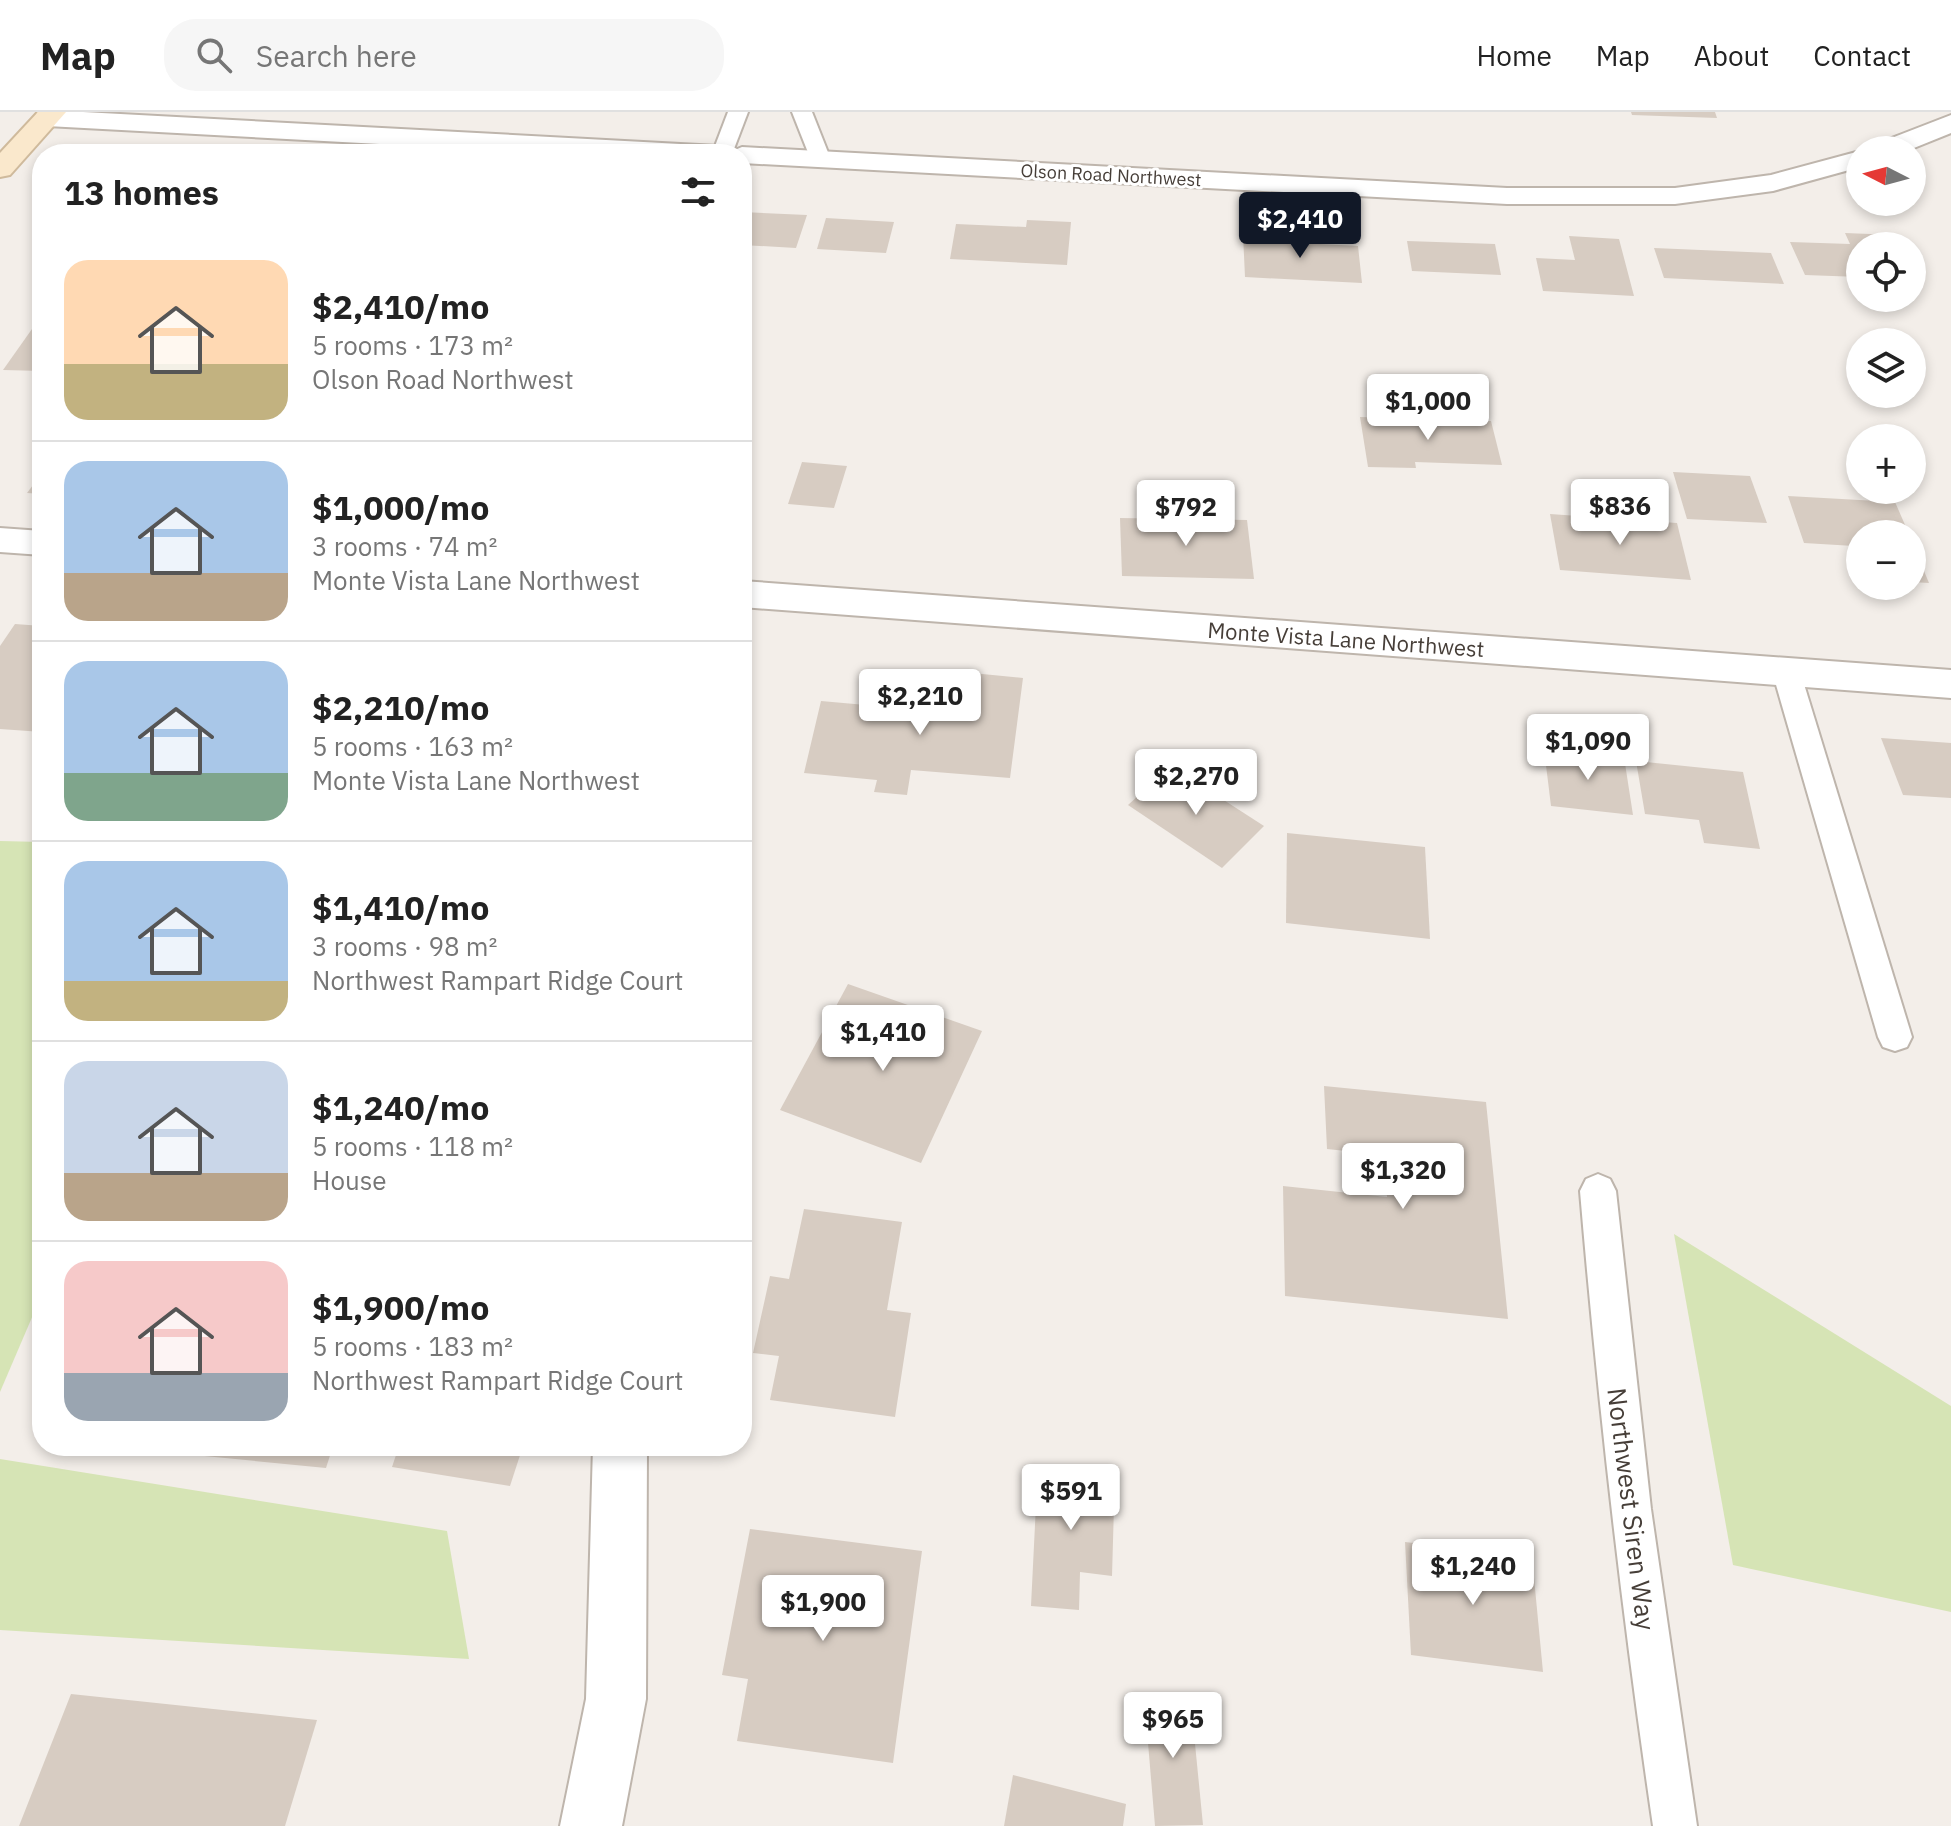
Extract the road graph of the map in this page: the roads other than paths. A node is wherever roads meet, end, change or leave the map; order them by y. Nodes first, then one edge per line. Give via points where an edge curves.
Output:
1 (738, 112) edge
2 (802, 112) edge
3 (50, 115) edge
4 (1951, 123) edge
5 (1920, 136) edge
6 (483, 144) edge
7 (724, 144) edge
8 (752, 156) edge
9 (821, 160) junction
10 (1846, 163) edge
11 (0, 169) edge
12 (0, 540) edge
13 (32, 542) edge
14 (752, 595) edge
15 (1786, 671) junction
16 (1951, 684) edge
17 (1895, 1037) dead end
18 (1598, 1191) dead end
19 (620, 1456) edge
20 (591, 1826) edge
21 (1675, 1826) edge

1 - 7 lane
2 - 9 lane
3 - 6 street
3 - 11 main road
4 - 5 street
8 - 9 street, Olson Road Northwest
9 - 10 street, Olson Road Northwest via 1522,196 1675,196 1773,183
12 - 13 street
14 - 15 street, Monte Vista Lane Northwest
15 - 16 street, Monte Vista Lane Northwest
15 - 17 lane
18 - 21 lane, Northwest Siren Way via 1610,1334
19 - 20 street via 616,1699

